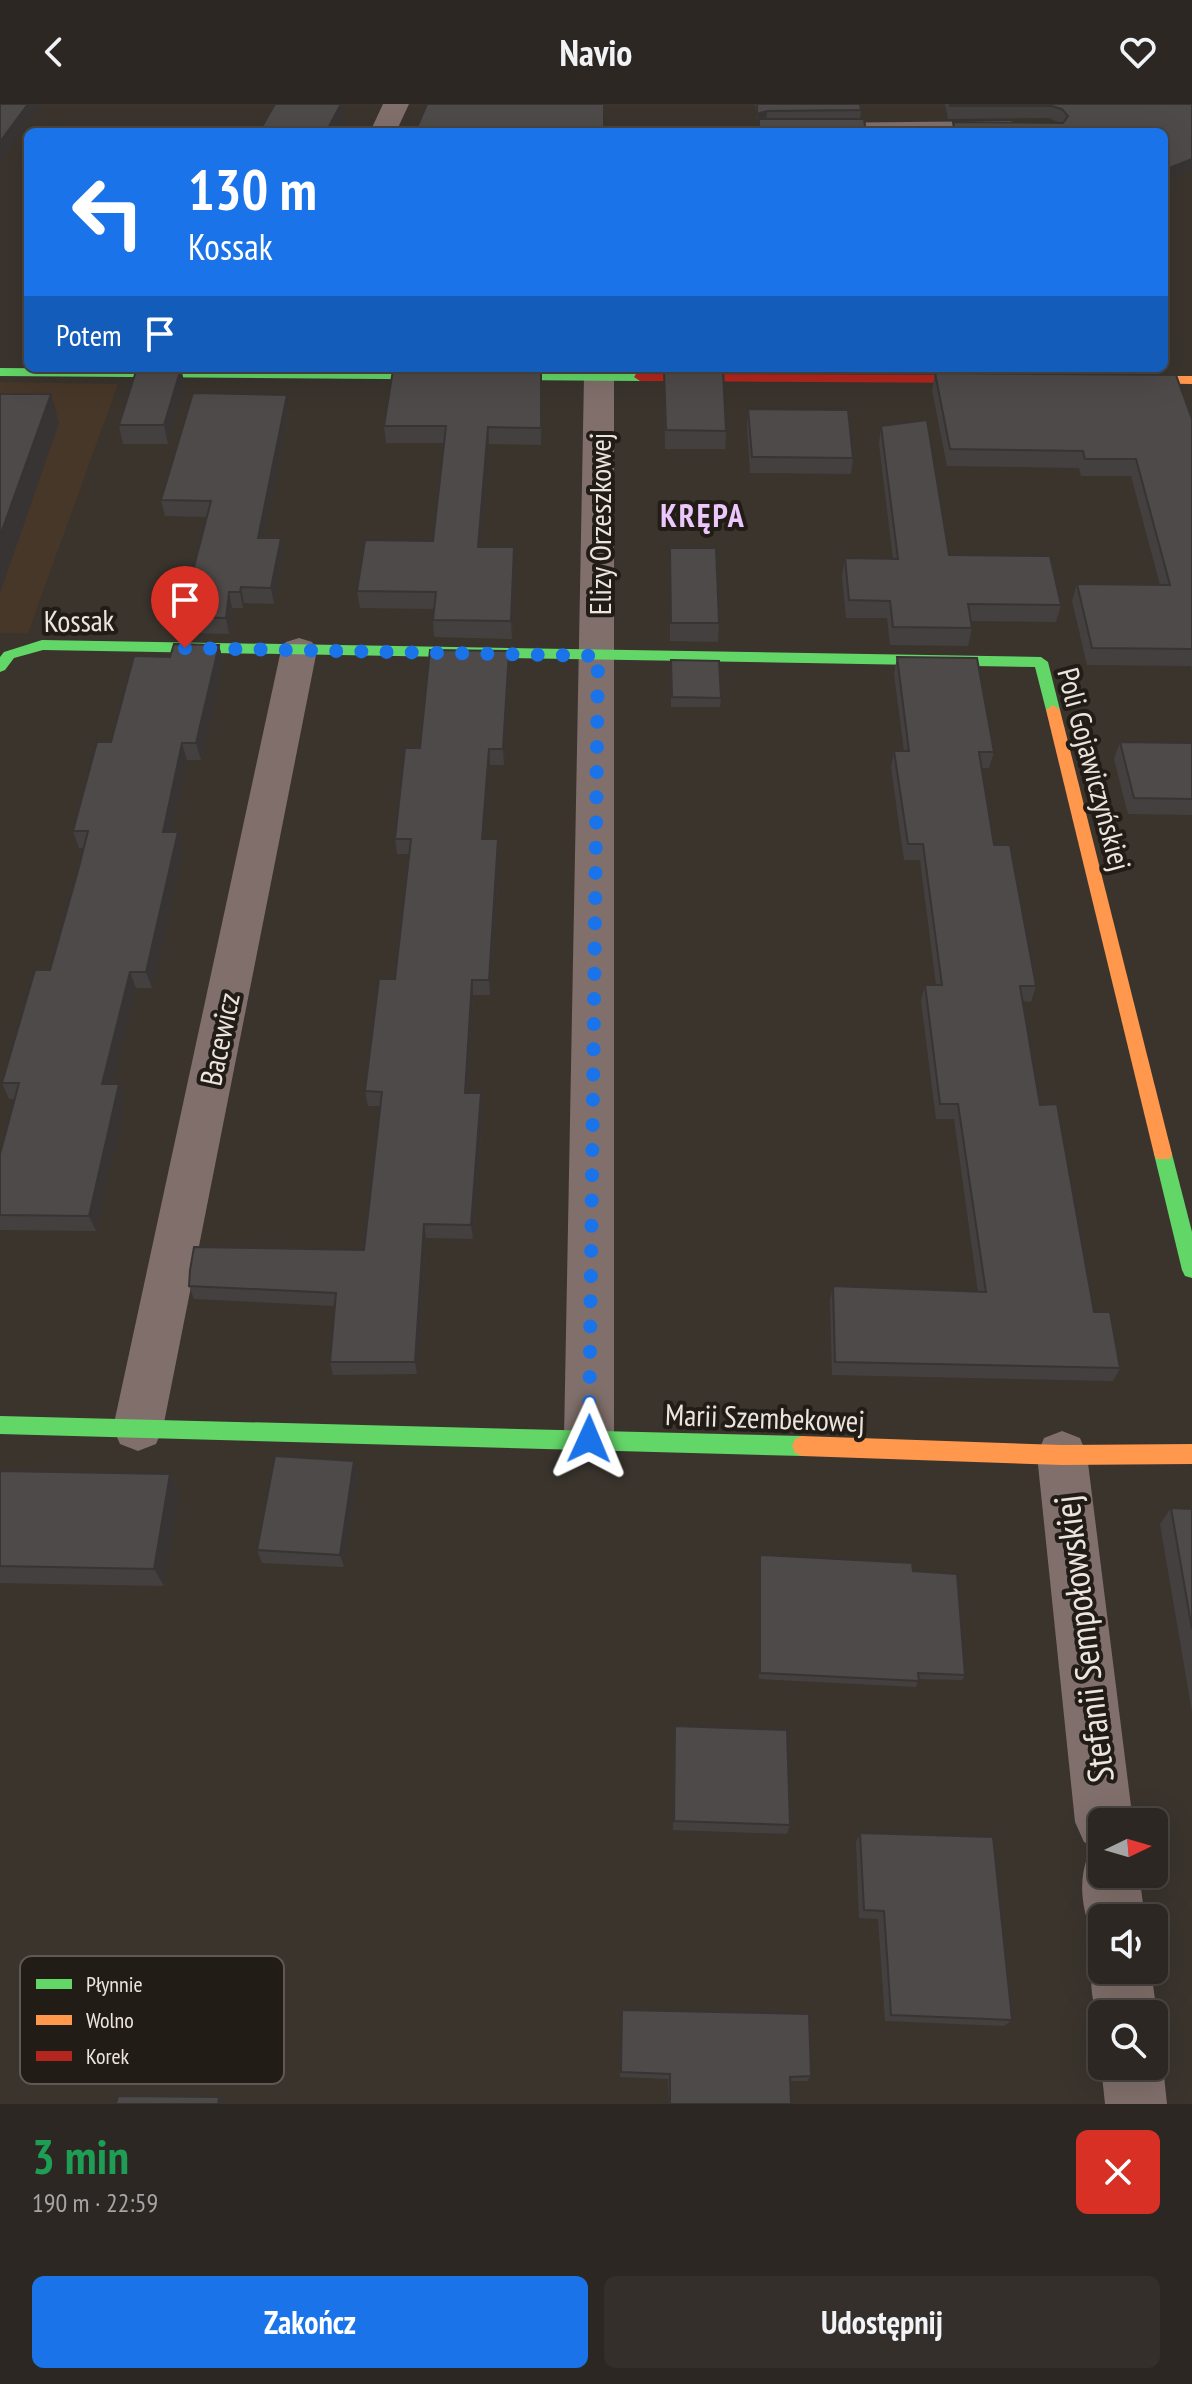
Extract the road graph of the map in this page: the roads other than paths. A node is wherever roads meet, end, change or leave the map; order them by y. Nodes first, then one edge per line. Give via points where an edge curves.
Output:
1 (396, 104) edge
2 (878, 104) edge
3 (385, 128) edge
4 (884, 128) edge
5 (0, 372) edge
6 (277, 372) edge
7 (599, 377) junction
8 (1020, 379) edge
9 (1098, 380) edge
10 (1192, 380) edge
11 (299, 650) junction
12 (598, 656) junction
13 (0, 667) edge
14 (1192, 1270) edge
15 (0, 1425) edge
16 (138, 1428) junction
17 (589, 1439) junction
18 (1192, 1454) edge
19 (1062, 1455) junction
20 (1102, 1808) edge
21 (1133, 2080) edge
22 (1136, 2104) edge

1 - 3 street
2 - 4 street
5 - 6 street
6 - 7 street
7 - 8 street
7 - 12 street, Elizy Orzeszkowej
9 - 10 street
11 - 12 street, Kossak
11 - 13 street, Kossak via 42,645 9,655
11 - 16 street, Bacewicz
12 - 14 street, Poli Gojawiczyńskiej via 1041,662
12 - 17 street, Elizy Orzeszkowej
15 - 16 street, Marii Szembekowej
16 - 17 street, Marii Szembekowej
17 - 19 street, Marii Szembekowej
18 - 19 street, Marii Szembekowej
19 - 20 street, Stefanii Sempołowskiej
21 - 22 street

